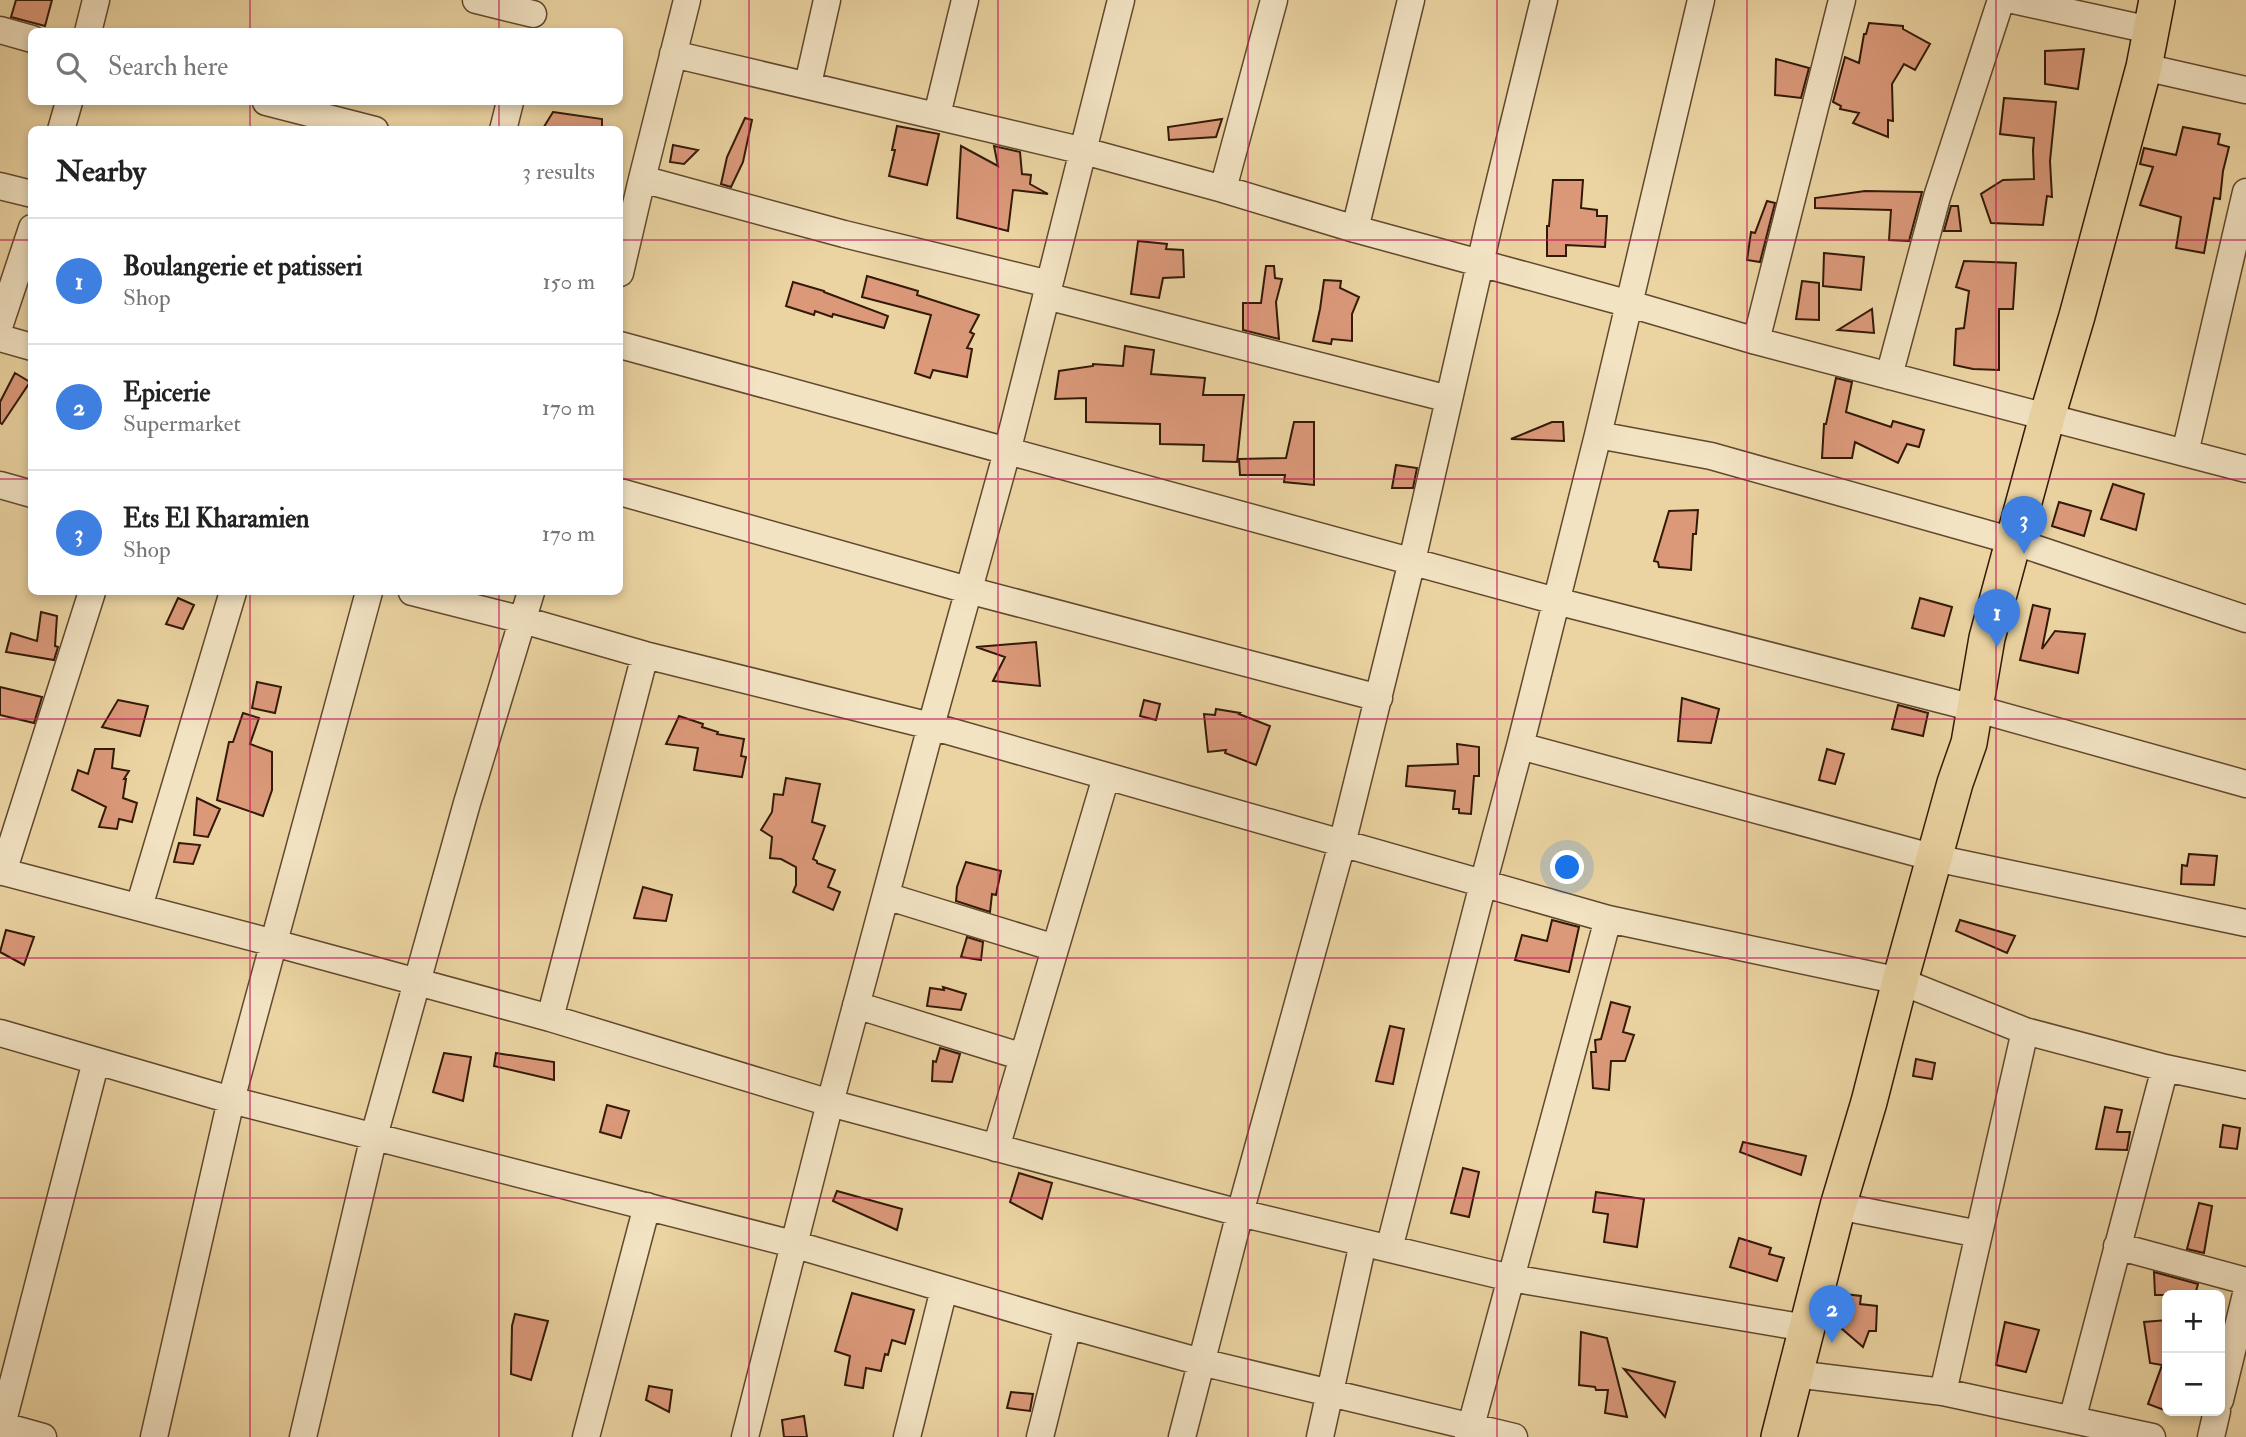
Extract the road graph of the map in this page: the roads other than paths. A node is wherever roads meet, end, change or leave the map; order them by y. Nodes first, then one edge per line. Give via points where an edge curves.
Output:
1 (96, 0) edge
2 (476, 0) edge
3 (687, 0) edge
4 (827, 0) edge
5 (965, 0) edge
6 (1121, 0) edge
7 (1274, 0) edge
8 (1411, 0) edge
9 (1544, 0) edge
10 (1701, 0) edge
11 (1842, 0) edge
12 (2001, 0) edge
13 (2012, 0) edge
14 (533, 15) edge
15 (2154, 15) edge
16 (89, 28) edge
17 (0, 30) edge
18 (28, 38) edge
19 (673, 54) junction
20 (2144, 67) junction
21 (808, 84) junction
22 (2246, 90) edge
23 (68, 105) edge
24 (278, 105) edge
25 (509, 105) edge
26 (937, 116) junction
27 (62, 126) edge
28 (359, 126) edge
29 (504, 126) edge
30 (1084, 151) junction
31 (642, 179) junction
32 (0, 186) edge
33 (1223, 189) junction
34 (2246, 192) edge
35 (28, 193) edge
36 (1354, 229) junction
37 (28, 240) edge
38 (623, 260) edge
39 (1481, 264) junction
40 (1048, 290) junction
41 (1630, 304) junction
42 (0, 324) edge
43 (0, 338) edge
44 (1756, 341) junction
45 (28, 346) edge
46 (623, 346) edge
47 (1889, 376) junction
48 (1449, 399) junction
49 (2047, 417) junction
50 (1598, 435) junction
51 (1007, 452) junction
52 (2185, 453) junction
53 (2246, 469) edge
54 (0, 485) edge
55 (28, 493) edge
56 (623, 493) edge
57 (2013, 541) junction
58 (1412, 561) junction
59 (968, 590) junction
60 (91, 595) edge
61 (232, 595) edge
62 (368, 595) edge
63 (424, 595) edge
64 (530, 595) edge
65 (1556, 601) junction
66 (2246, 619) edge
67 (523, 620) junction
68 (645, 655) junction
69 (1378, 698) junction
70 (1975, 708) junction
71 (931, 726) junction
72 (1520, 746) junction
73 (1106, 777) junction
74 (2246, 784) edge
75 (1342, 844) junction
76 (1935, 858) junction
77 (2, 872) edge
78 (1483, 884) junction
79 (886, 896) junction
80 (139, 907) junction
81 (1608, 919) junction
82 (2246, 923) edge
83 (274, 943) junction
84 (1055, 948) junction
85 (1900, 981) junction
86 (417, 982) junction
87 (856, 1005) junction
88 (550, 1018) junction
89 (2025, 1031) junction
90 (0, 1033) edge
91 (1023, 1057) junction
92 (96, 1061) junction
93 (2165, 1068) junction
94 (2246, 1085) edge
95 (231, 1100) junction
96 (830, 1103) junction
97 (374, 1136) junction
98 (996, 1148) junction
99 (647, 1206) junction
100 (1838, 1206) junction
101 (1240, 1213) junction
102 (1979, 1234) junction
103 (1363, 1243) junction
104 (793, 1244) junction
105 (2118, 1246) junction
106 (1389, 1249) junction
107 (1511, 1278) junction
108 (2246, 1281) edge
109 (944, 1289) junction
110 (2246, 1294) edge
111 (1068, 1325) junction
112 (1806, 1328) junction
113 (1202, 1362) junction
114 (1795, 1374) junction
115 (2225, 1380) edge
116 (1943, 1392) junction
117 (1329, 1394) junction
118 (2216, 1416) edge
119 (2071, 1420) junction
120 (1, 1425) edge
121 (1469, 1432) edge
122 (43, 1437) edge
123 (154, 1437) edge
124 (303, 1437) edge
125 (586, 1437) edge
126 (745, 1437) edge
127 (907, 1437) edge
128 (1040, 1437) edge
129 (1182, 1437) edge
130 (1320, 1437) edge
131 (1514, 1437) edge
132 (1779, 1437) edge
133 (2152, 1437) edge
134 (2211, 1437) edge

1 - 16 street
2 - 14 street
3 - 19 street
4 - 21 street
5 - 26 street
6 - 30 street
7 - 33 street
8 - 36 street
9 - 39 street
10 - 41 street
11 - 44 street
12 - 47 street via 1937,197
13 - 15 street
15 - 20 main road
17 - 18 street
19 - 21 street
19 - 31 street
20 - 22 street
20 - 49 main road
21 - 26 street
23 - 27 street
24 - 28 street
25 - 29 street
26 - 30 street
30 - 33 street
30 - 40 street
31 - 38 street
31 - 40 street
32 - 35 street
33 - 36 street
34 - 52 street
36 - 39 street
37 - 42 street
39 - 41 street
39 - 48 street
40 - 48 street
40 - 51 street
41 - 44 street
41 - 50 street
43 - 45 street
44 - 47 street
46 - 51 street
47 - 49 street
48 - 58 street
49 - 52 street
49 - 57 main road
50 - 57 street via 1711,456
50 - 65 street
51 - 58 street
51 - 59 street
52 - 53 street
54 - 55 street
56 - 59 street
57 - 66 street
57 - 70 main road via 1987,638
58 - 65 street
58 - 69 street
59 - 69 street
59 - 71 street
60 - 77 street
61 - 80 street
62 - 83 street
63 - 67 street
64 - 67 street
65 - 70 street
65 - 72 street
67 - 68 street
67 - 86 street
68 - 71 street
68 - 88 street
69 - 75 street
70 - 74 street
70 - 76 main road
71 - 73 street
71 - 79 street
72 - 76 street
72 - 78 street
73 - 75 street
73 - 84 street
75 - 78 street
75 - 101 street
76 - 82 street
76 - 85 main road
77 - 80 street
78 - 81 street
78 - 106 street
79 - 84 street
79 - 87 street
80 - 83 street
81 - 85 street
81 - 107 street
83 - 86 street
83 - 95 street
84 - 91 street
85 - 89 street
85 - 100 main road
86 - 88 street
86 - 97 street
87 - 91 street
87 - 96 street
88 - 96 street
89 - 93 street
89 - 102 street
90 - 92 street
91 - 98 street
92 - 95 street
92 - 120 street
93 - 94 street
93 - 105 street
95 - 97 street
95 - 123 street
96 - 98 street
96 - 104 street
97 - 99 street
97 - 124 street
98 - 101 street
99 - 104 street
99 - 125 street
100 - 102 street
100 - 112 main road
101 - 103 street
101 - 113 street
102 - 116 street
103 - 106 street
103 - 117 street
104 - 109 street
104 - 126 street
105 - 108 street
105 - 119 street
106 - 107 street
107 - 112 street
107 - 121 street
109 - 111 street
109 - 127 street
110 - 115 street
111 - 113 street
111 - 128 street
112 - 114 main road
113 - 117 street
113 - 129 street
114 - 116 street
114 - 132 main road
116 - 119 street
117 - 121 street
117 - 130 street
118 - 134 street
119 - 133 street
120 - 122 street
121 - 131 street

